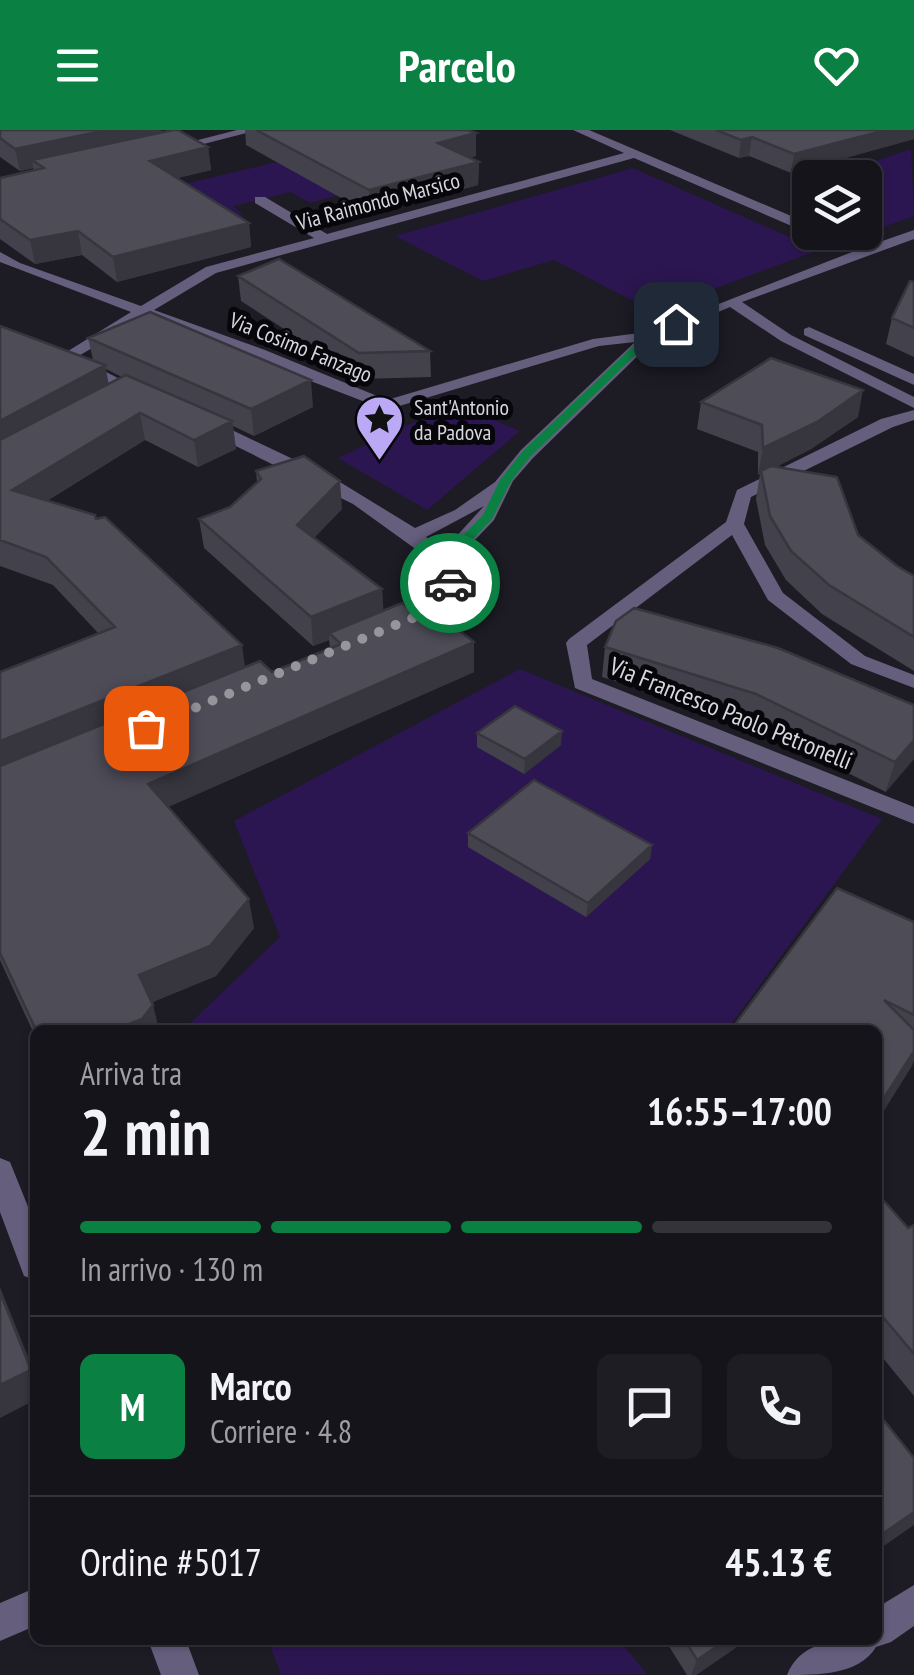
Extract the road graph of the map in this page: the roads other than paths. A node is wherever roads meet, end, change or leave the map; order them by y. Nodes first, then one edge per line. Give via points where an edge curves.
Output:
1 (252, 130) edge
2 (576, 131) edge
3 (160, 151) edge
4 (634, 154) junction
5 (260, 200) dead end
6 (792, 221) edge
7 (914, 234) edge
8 (326, 239) junction
9 (859, 250) edge
10 (864, 252) junction
11 (0, 256) edge
12 (730, 301) junction
13 (140, 311) junction
14 (650, 336) junction
15 (51, 350) edge
16 (68, 356) junction
17 (914, 380) edge
18 (914, 404) edge
19 (914, 415) edge
20 (506, 480) junction
21 (735, 524) junction
22 (415, 534) junction
23 (444, 561) junction
24 (382, 630) edge
25 (914, 682) edge
26 (914, 816) edge
27 (0, 1171) edge
28 (30, 1252) edge
29 (914, 1604) edge
30 (30, 1608) edge
31 (0, 1622) edge
32 (882, 1626) edge
33 (169, 1645) edge
34 (852, 1645) edge
35 (180, 1675) edge
36 (806, 1675) edge

1 - 3 street
2 - 4 street
4 - 6 street
4 - 8 street, Via Raimondo Marsico
5 - 8 street
7 - 10 street
8 - 13 street, Via Raimondo Marsico via 211,270
9 - 10 street
10 - 12 street
11 - 13 street, Via Cosimo Fanzago
12 - 14 street
12 - 17 street
12 - 18 street
13 - 14 street, Via Cosimo Fanzago via 386,405 598,342
13 - 16 street, Via Raimondo Marsico
14 - 20 street
15 - 16 street
16 - 22 street via 122,396 173,410 340,489
19 - 21 street, Via Francesco Paolo Petronelli via 744,494
20 - 22 street via 461,514
20 - 23 street via 488,516
21 - 25 street via 775,596 858,660
21 - 26 street, Via Francesco Paolo Petronelli via 576,642 582,683
22 - 23 street
23 - 24 street via 450,585 437,608
27 - 28 street
29 - 32 street
30 - 31 street
33 - 35 street
34 - 36 street

